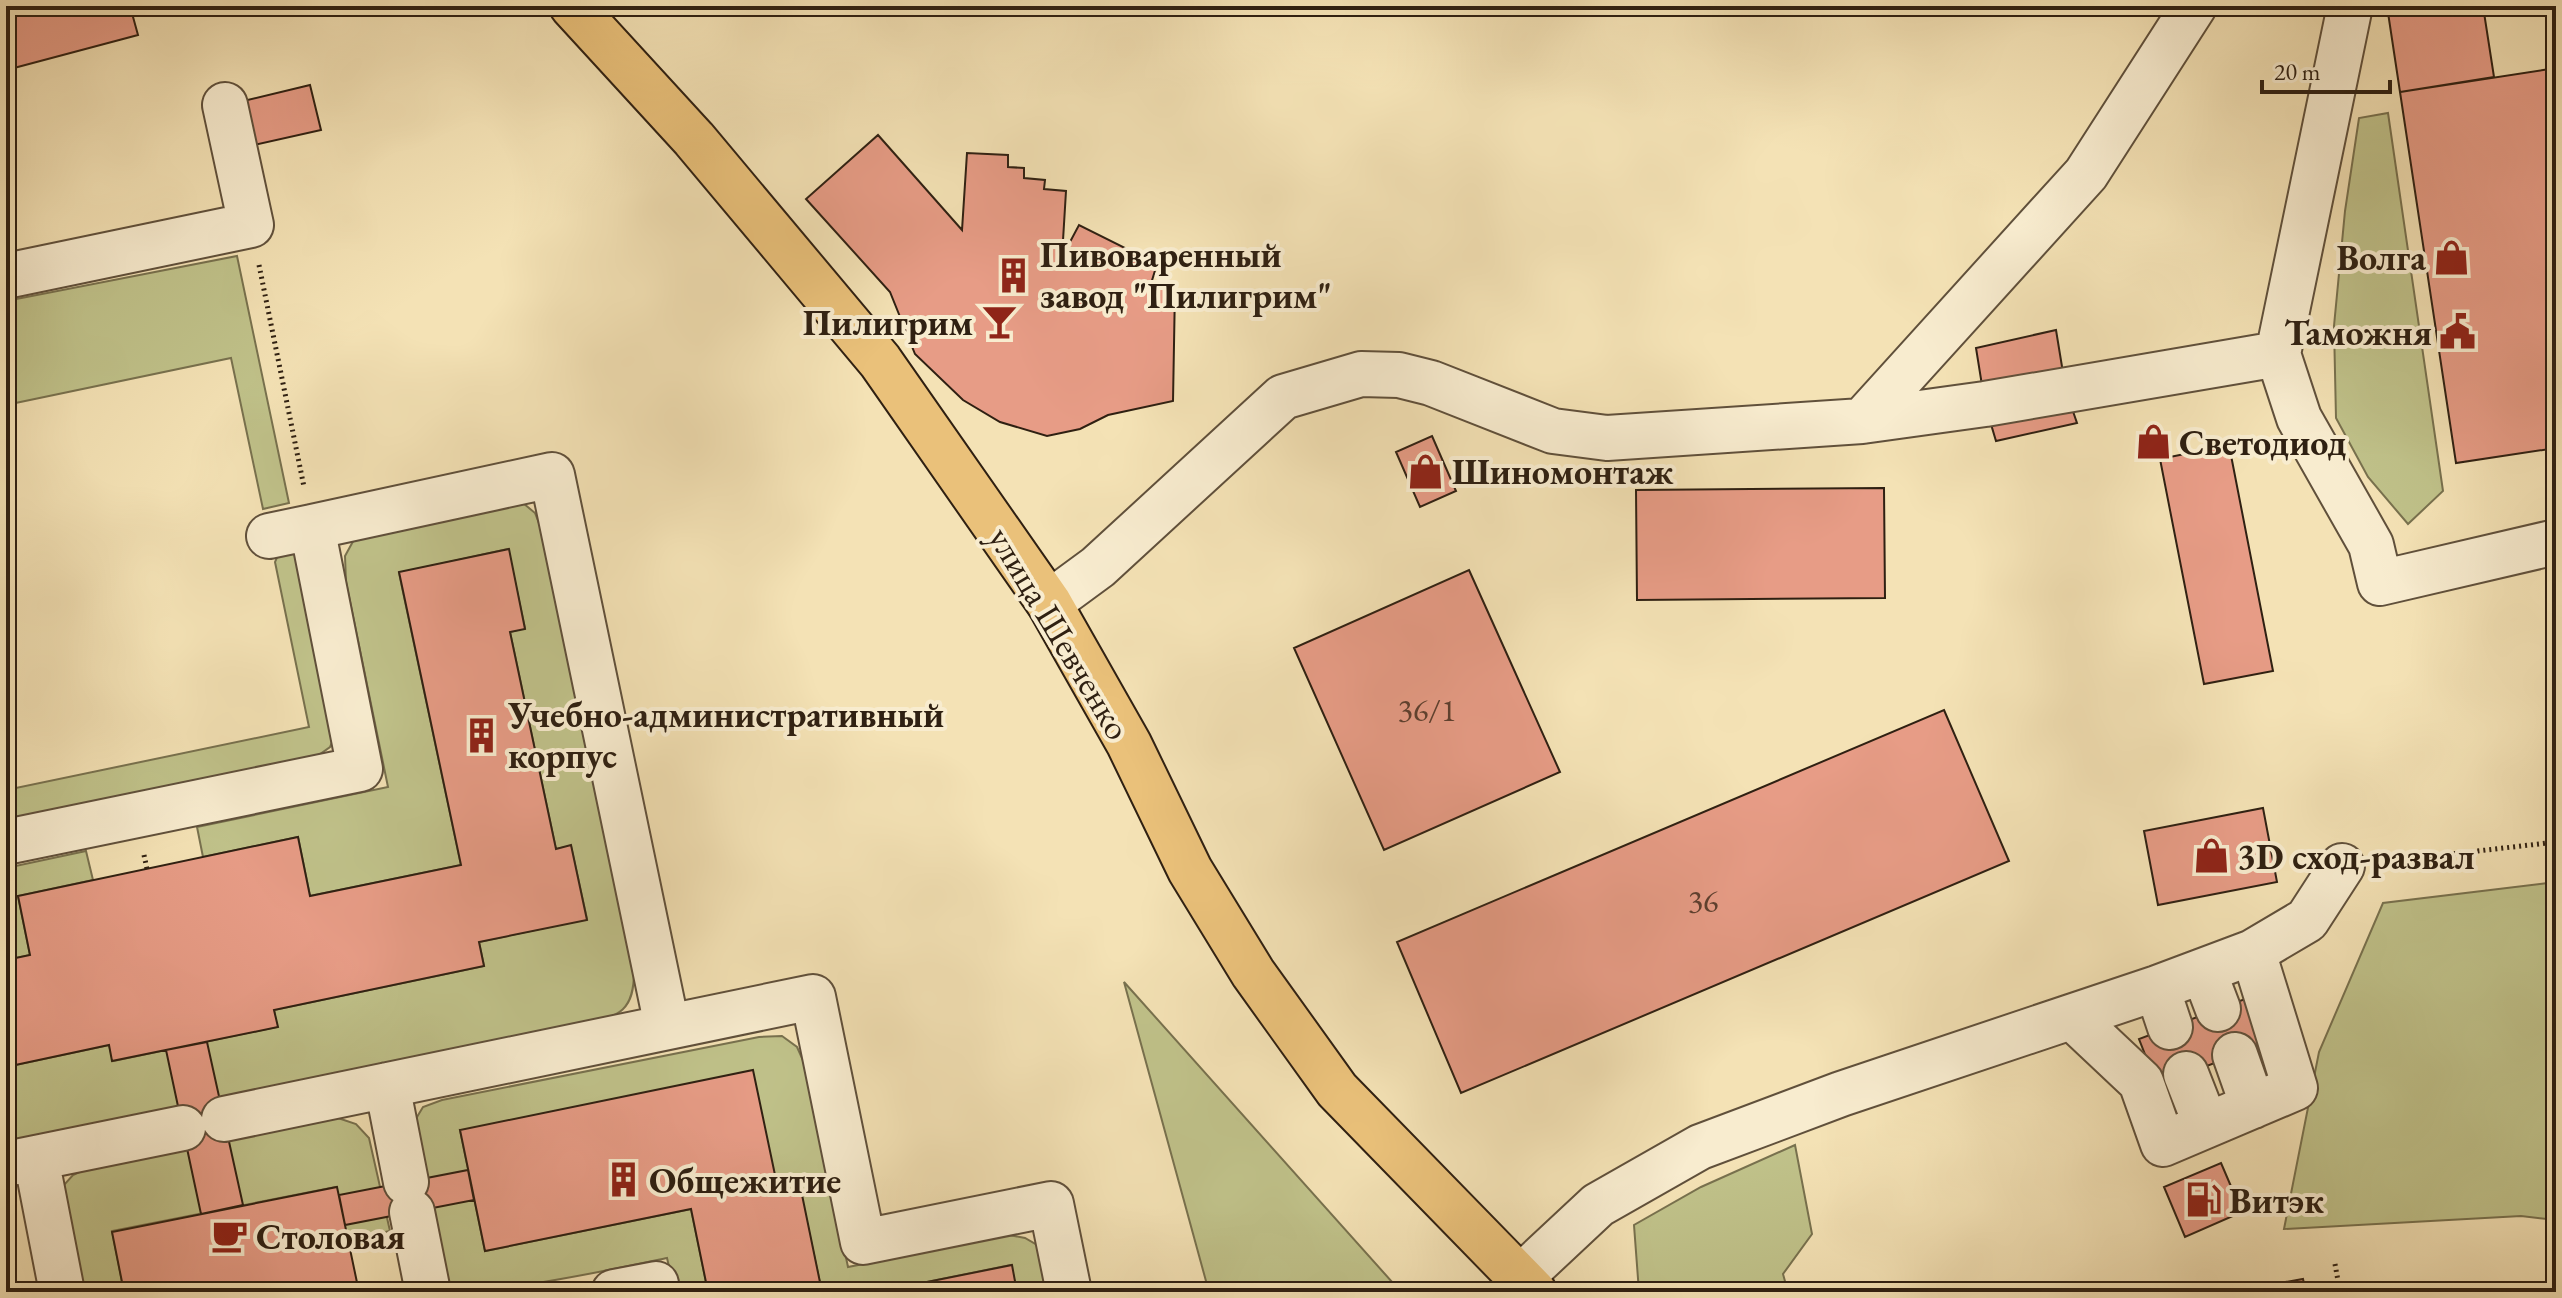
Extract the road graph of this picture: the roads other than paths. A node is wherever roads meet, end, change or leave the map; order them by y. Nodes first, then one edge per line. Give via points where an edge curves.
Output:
1 (572, 6) edge
2 (2194, 6) edge
3 (2350, 6) edge
4 (225, 105) dead end
5 (6, 276) edge
6 (2278, 354) junction
7 (1862, 421) junction
8 (312, 527) junction
9 (269, 536) dead end
10 (2556, 542) edge
11 (1049, 603) junction
12 (6, 842) edge
13 (2342, 866) road end
14 (2253, 952) junction
15 (2072, 1017) junction
16 (667, 1026) junction
17 (2235, 1055) dead end
18 (2186, 1074) dead end
19 (387, 1085) junction
20 (2253, 1106) junction
21 (2206, 1125) junction
22 (21, 1161) edge
23 (1536, 1287) edge
24 (62, 1292) edge
25 (428, 1292) edge
26 (614, 1292) edge
27 (657, 1292) edge
28 (1069, 1292) edge

1 - 11 main road, улица Шевченко via 694,139 880,361
2 - 7 lane via 2086,174
3 - 6 lane
4 - 5 lane via 251,225
6 - 7 lane
6 - 10 lane via 2299,418 2371,545 2380,583
7 - 11 lane via 1607,438 1553,431 1431,383 1361,374 1283,397 1098,567
8 - 9 lane
8 - 12 lane via 360,769
8 - 16 lane via 552,475
11 - 23 main road, улица Шевченко via 1129,744 1190,870 1253,973 1337,1090
13 - 14 lane via 2307,920
14 - 15 lane via 2211,990 2163,1008
14 - 20 lane via 2295,1088
15 - 21 lane via 2141,1082 2163,1144
15 - 23 lane via 1700,1147 1598,1205
16 - 19 lane
16 - 28 lane via 813,997 863,1242 1051,1204
17 - 20 lane
18 - 21 lane
19 - 22 lane
19 - 25 lane
20 - 21 lane
22 - 24 lane
26 - 27 lane via 656,1284

